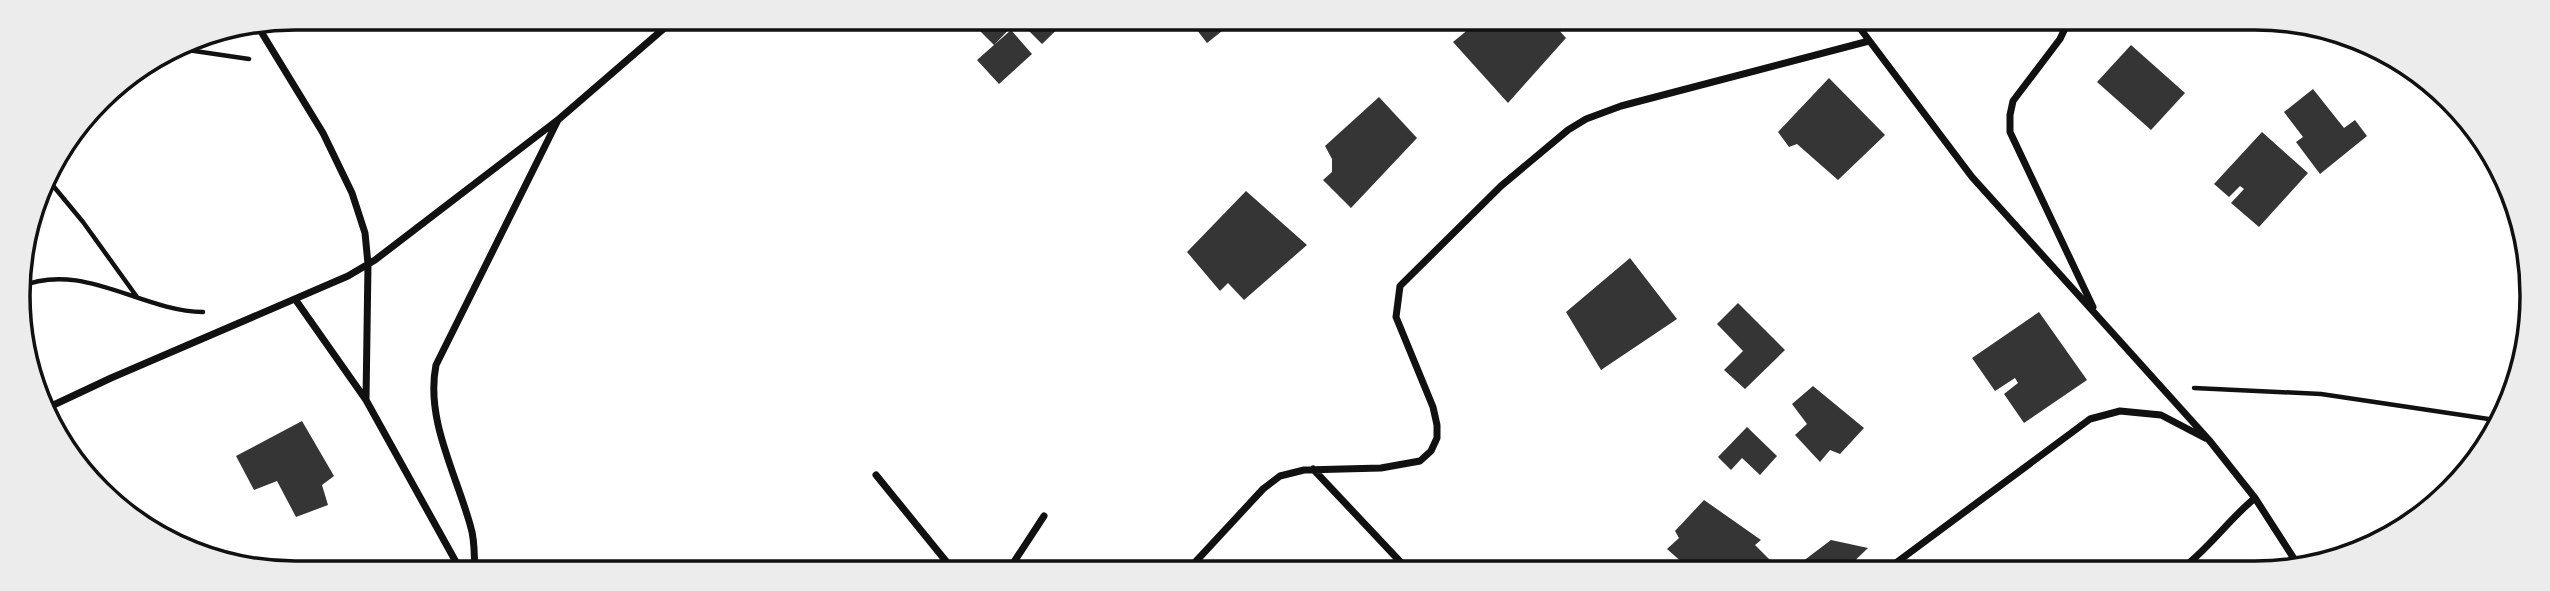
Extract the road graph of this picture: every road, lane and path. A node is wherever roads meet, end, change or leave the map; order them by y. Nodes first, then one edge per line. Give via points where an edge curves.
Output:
1 (662, 30) edge
2 (1861, 30) edge
3 (2064, 30) edge
4 (261, 32) edge
5 (1869, 41) junction
6 (192, 51) edge
7 (278, 59) junction
8 (559, 119) junction
9 (53, 186) edge
10 (368, 264) junction
11 (30, 282) edge
12 (138, 297) junction
13 (295, 299) junction
14 (215, 312) dead end
15 (2097, 316) junction
16 (2161, 386) junction
17 (366, 400) junction
18 (54, 405) edge
19 (2490, 419) edge
20 (2209, 440) junction
21 (1313, 469) junction
22 (876, 475) dead end
23 (2255, 498) junction
24 (1044, 516) dead end
25 (2294, 558) edge
26 (455, 561) edge
27 (474, 561) edge
28 (946, 561) edge
29 (1015, 561) edge
30 (1196, 561) edge
31 (1400, 561) edge
32 (1898, 561) edge
33 (2193, 561) edge

1 - 8 street
2 - 5 street
3 - 15 street via 2013,101 2010,132
4 - 7 street
5 - 15 street via 1972,177
5 - 21 street via 1621,106 1568,130 1501,186 1400,286 1396,317 1437,425 1431,451 1420,461 1381,468
6 - 7 path
7 - 10 street via 323,133 352,193 365,233
8 - 10 street
8 - 27 street via 436,365 432,384 435,413 472,531
9 - 12 path
10 - 13 street
10 - 17 street
11 - 12 path via 67,279
12 - 14 path via 191,312
13 - 17 street
13 - 18 street
15 - 16 street
16 - 19 path via 2321,394
16 - 20 street
17 - 26 street
20 - 23 street
20 - 32 street via 2161,415 2120,411 2090,419
21 - 30 street via 1280,476 1263,489
21 - 31 street
22 - 28 street
23 - 25 street
23 - 33 street
24 - 29 street

